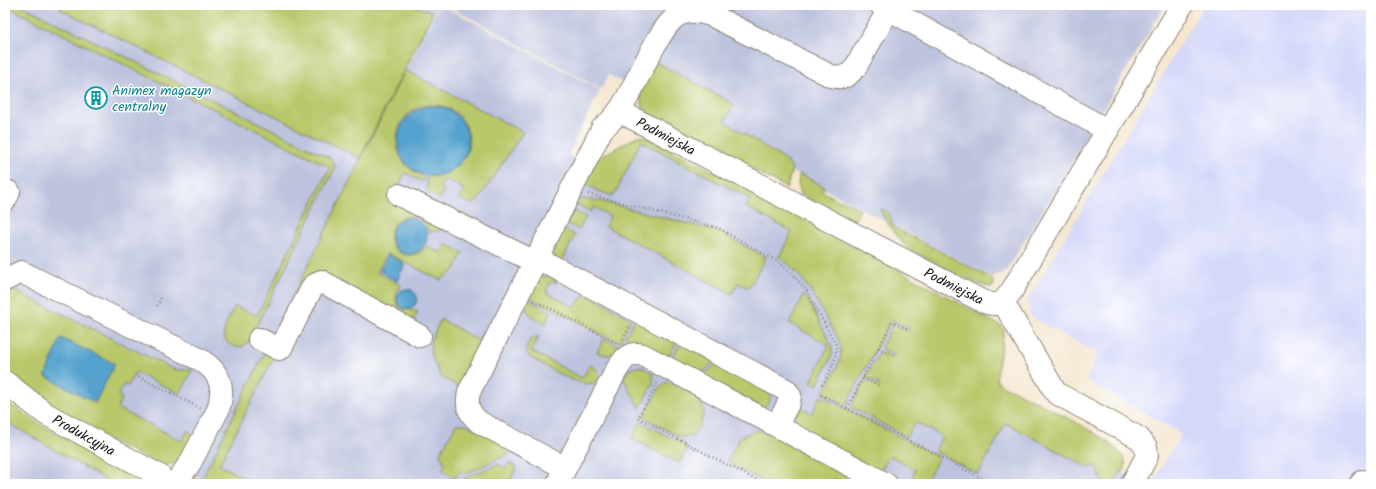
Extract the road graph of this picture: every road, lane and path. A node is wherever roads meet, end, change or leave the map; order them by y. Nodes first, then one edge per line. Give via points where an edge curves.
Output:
1 (1182, 5) edge
2 (885, 7) edge
3 (619, 111) junction
4 (1107, 130) junction
5 (572, 188) junction
6 (399, 195) dead end
7 (536, 260) junction
8 (5, 280) edge
9 (519, 294) junction
10 (161, 298) dead end
11 (1003, 302) junction
12 (157, 306) dead end
13 (908, 329) dead end
14 (420, 336) dead end
15 (259, 340) dead end
16 (878, 348) junction
17 (629, 355) junction
18 (894, 356) dead end
19 (665, 367) junction
20 (135, 375) dead end
21 (863, 378) junction
22 (5, 382) edge
23 (822, 385) dead end
24 (879, 385) dead end
25 (821, 395) dead end
26 (847, 408) junction
27 (204, 409) dead end
28 (777, 426) junction
29 (561, 476) edge
30 (166, 484) edge
31 (175, 484) edge
32 (764, 484) edge
33 (886, 484) edge
34 (993, 484) edge
35 (1132, 484) edge
36 (1361, 484) edge
37 (1368, 484) edge

1 - 4 street, Podmiejska
2 - 3 street via 855,68 848,76 839,78 712,15 702,12 681,14 665,26
2 - 4 street
3 - 5 street via 602,129
3 - 11 street, Podmiejska via 982,301 992,305
4 - 11 street, Podmiejska
5 - 7 street
5 - 23 path via 718,228 777,261 806,289 836,345 833,363
6 - 7 street
7 - 9 street
7 - 28 street via 786,390 790,395 789,402
8 - 31 street via 21,272 209,365 220,382 221,402 190,463
9 - 17 path via 620,345
9 - 29 street via 469,392 467,401 471,415 478,422
10 - 12 path
11 - 35 street via 1056,393 1139,438 1146,447 1147,456
13 - 16 path via 892,322
14 - 15 street via 321,281 313,286 281,348
16 - 18 path
16 - 21 path
17 - 19 street via 643,355
17 - 29 street via 616,371
19 - 28 street
19 - 32 path via 638,418
20 - 27 path
21 - 24 path
21 - 26 path
22 - 30 street, Produkcyjna via 46,414 160,476
25 - 26 path
26 - 34 path
28 - 33 street
36 - 37 street via 1363,481

